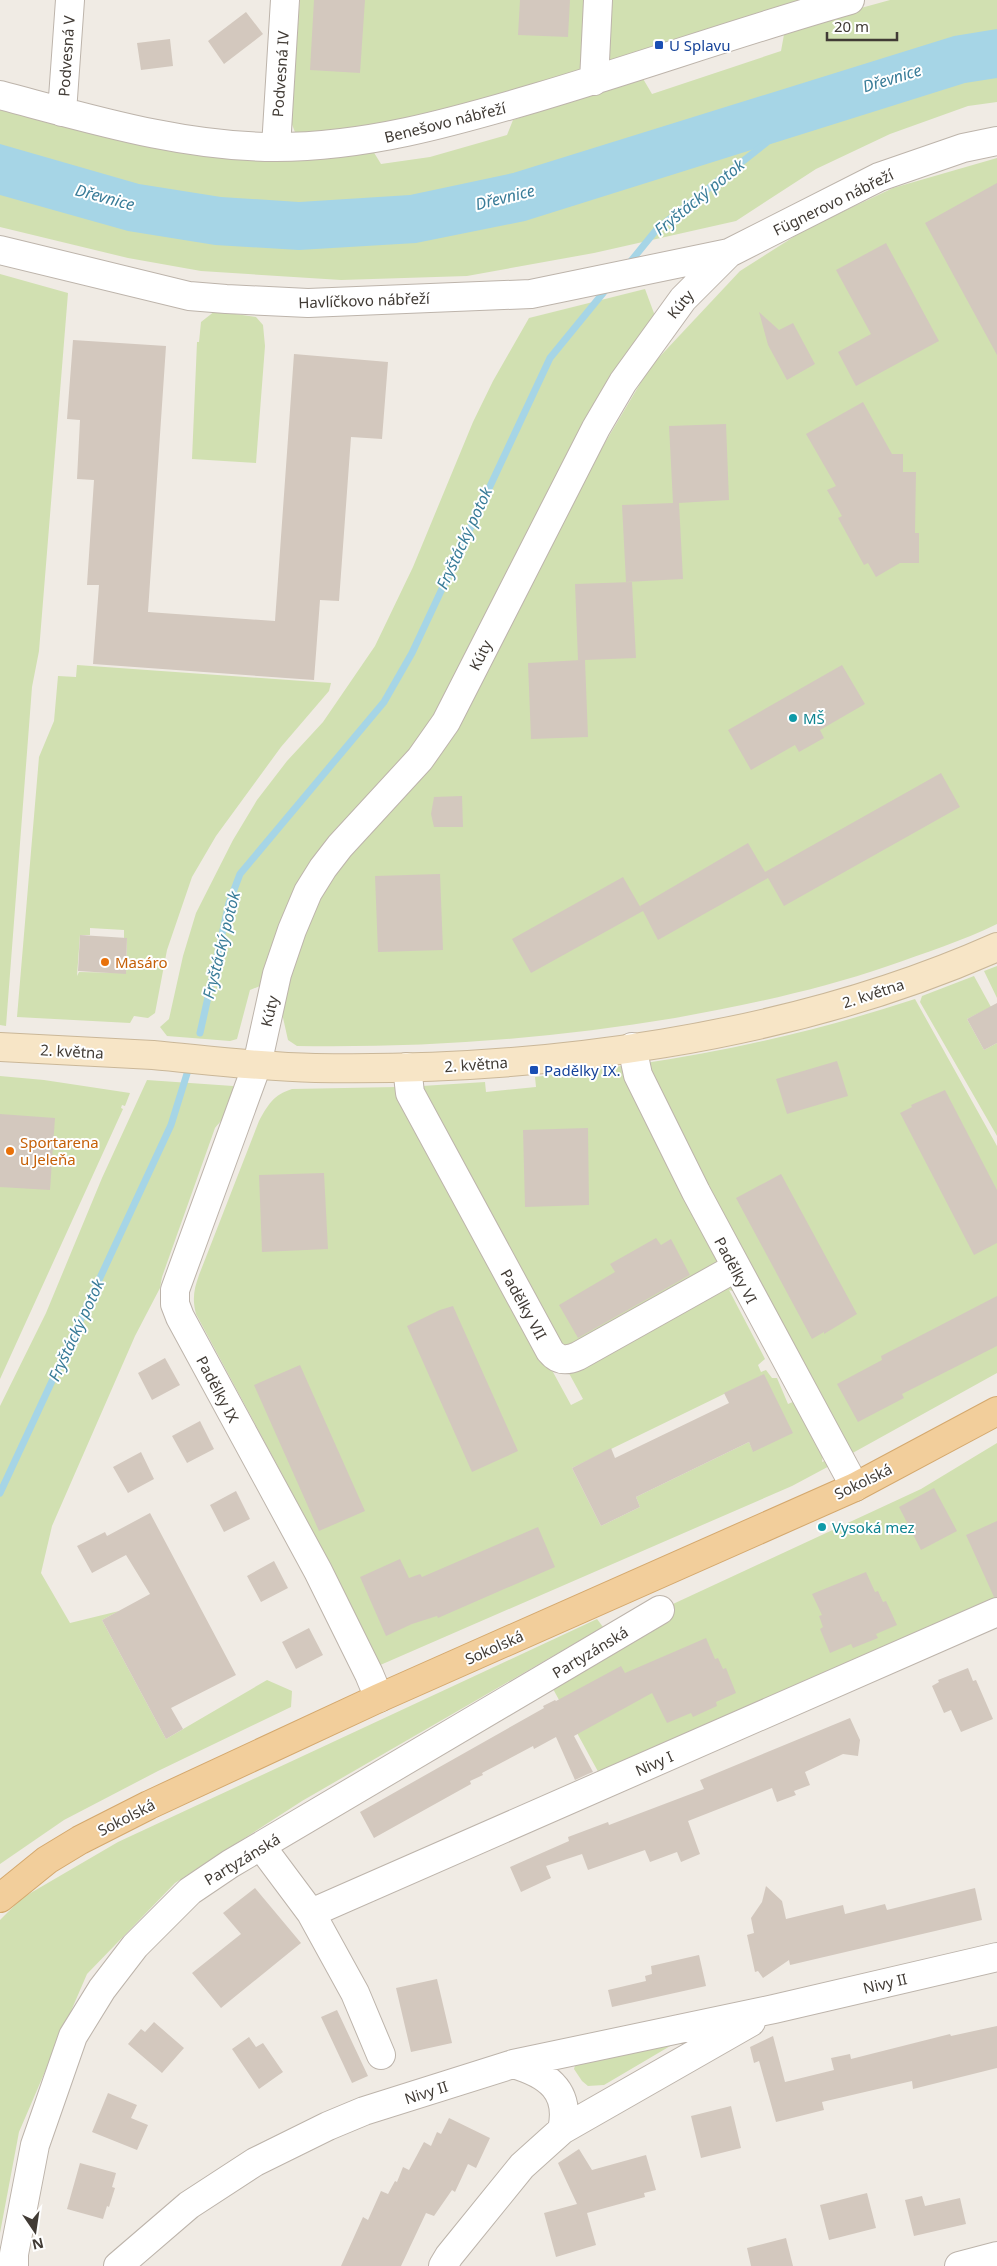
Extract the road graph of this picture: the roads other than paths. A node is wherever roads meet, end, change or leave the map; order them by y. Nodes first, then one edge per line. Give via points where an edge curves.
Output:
1 (70, 0) edge
2 (285, 0) edge
3 (598, 0) edge
4 (850, 0) edge
5 (594, 81) junction
6 (0, 95) edge
7 (62, 112) junction
8 (997, 141) edge
9 (276, 147) junction
10 (0, 250) edge
11 (729, 253) junction
12 (997, 947) edge
13 (0, 1047) edge
14 (632, 1047) junction
15 (256, 1065) junction
16 (407, 1068) junction
17 (735, 1268) junction
18 (997, 1411) edge
19 (855, 1487) junction
20 (660, 1610) dead end
21 (997, 1612) edge
22 (379, 1698) junction
23 (261, 1846) junction
24 (0, 1898) edge
25 (311, 1913) junction
26 (997, 1957) edge
27 (774, 2009) junction
28 (380, 2055) dead end
29 (513, 2064) junction
30 (562, 2130) junction
31 (997, 2256) edge
32 (14, 2266) edge
33 (118, 2266) edge
34 (443, 2266) edge
35 (959, 2266) edge

1 - 7 street, Podvesná V
2 - 9 street, Podvesná IV
3 - 5 street
4 - 5 street, Benešovo nábřeží
5 - 9 street, Benešovo nábřeží via 402,135 338,144
6 - 7 street, Benešovo nábřeží
7 - 9 street, Benešovo nábřeží via 181,139
8 - 11 street, Fügnerovo nábřeží via 963,148 879,176
10 - 11 street, Havlíčkovo nábřeží via 189,296 308,303 531,294
11 - 15 street, Kúty via 683,299 624,382 596,428 446,722 420,759 340,846 308,892 277,974
12 - 14 street, 2. května via 828,1007 732,1030
13 - 15 street, 2. května via 151,1055
14 - 16 street, 2. května via 467,1066
14 - 17 street, Padělky VI via 638,1075
15 - 16 street, 2. května
15 - 22 street, Padělky IX via 175,1290 175,1304 318,1571
16 - 17 street, Padělky VII via 410,1093 554,1356 567,1360 578,1356
17 - 19 street, Padělky VI
18 - 19 main road, Sokolská
19 - 22 main road, Sokolská
20 - 23 street, Partyzánská
21 - 25 street, Nivy I
22 - 24 main road, Sokolská via 80,1840 47,1860
23 - 25 street
23 - 32 street, Partyzánská via 190,1891 135,1946 102,1989 74,2036 35,2145
25 - 28 street via 355,1993
26 - 27 street, Nivy II
27 - 29 street, Nivy II
27 - 30 street, Nivy II
29 - 30 street via 538,2073 555,2087 563,2100 565,2112
29 - 33 street, Nivy II via 364,2111 255,2162 189,2206
30 - 34 street, Nivy II via 522,2166
31 - 35 street

